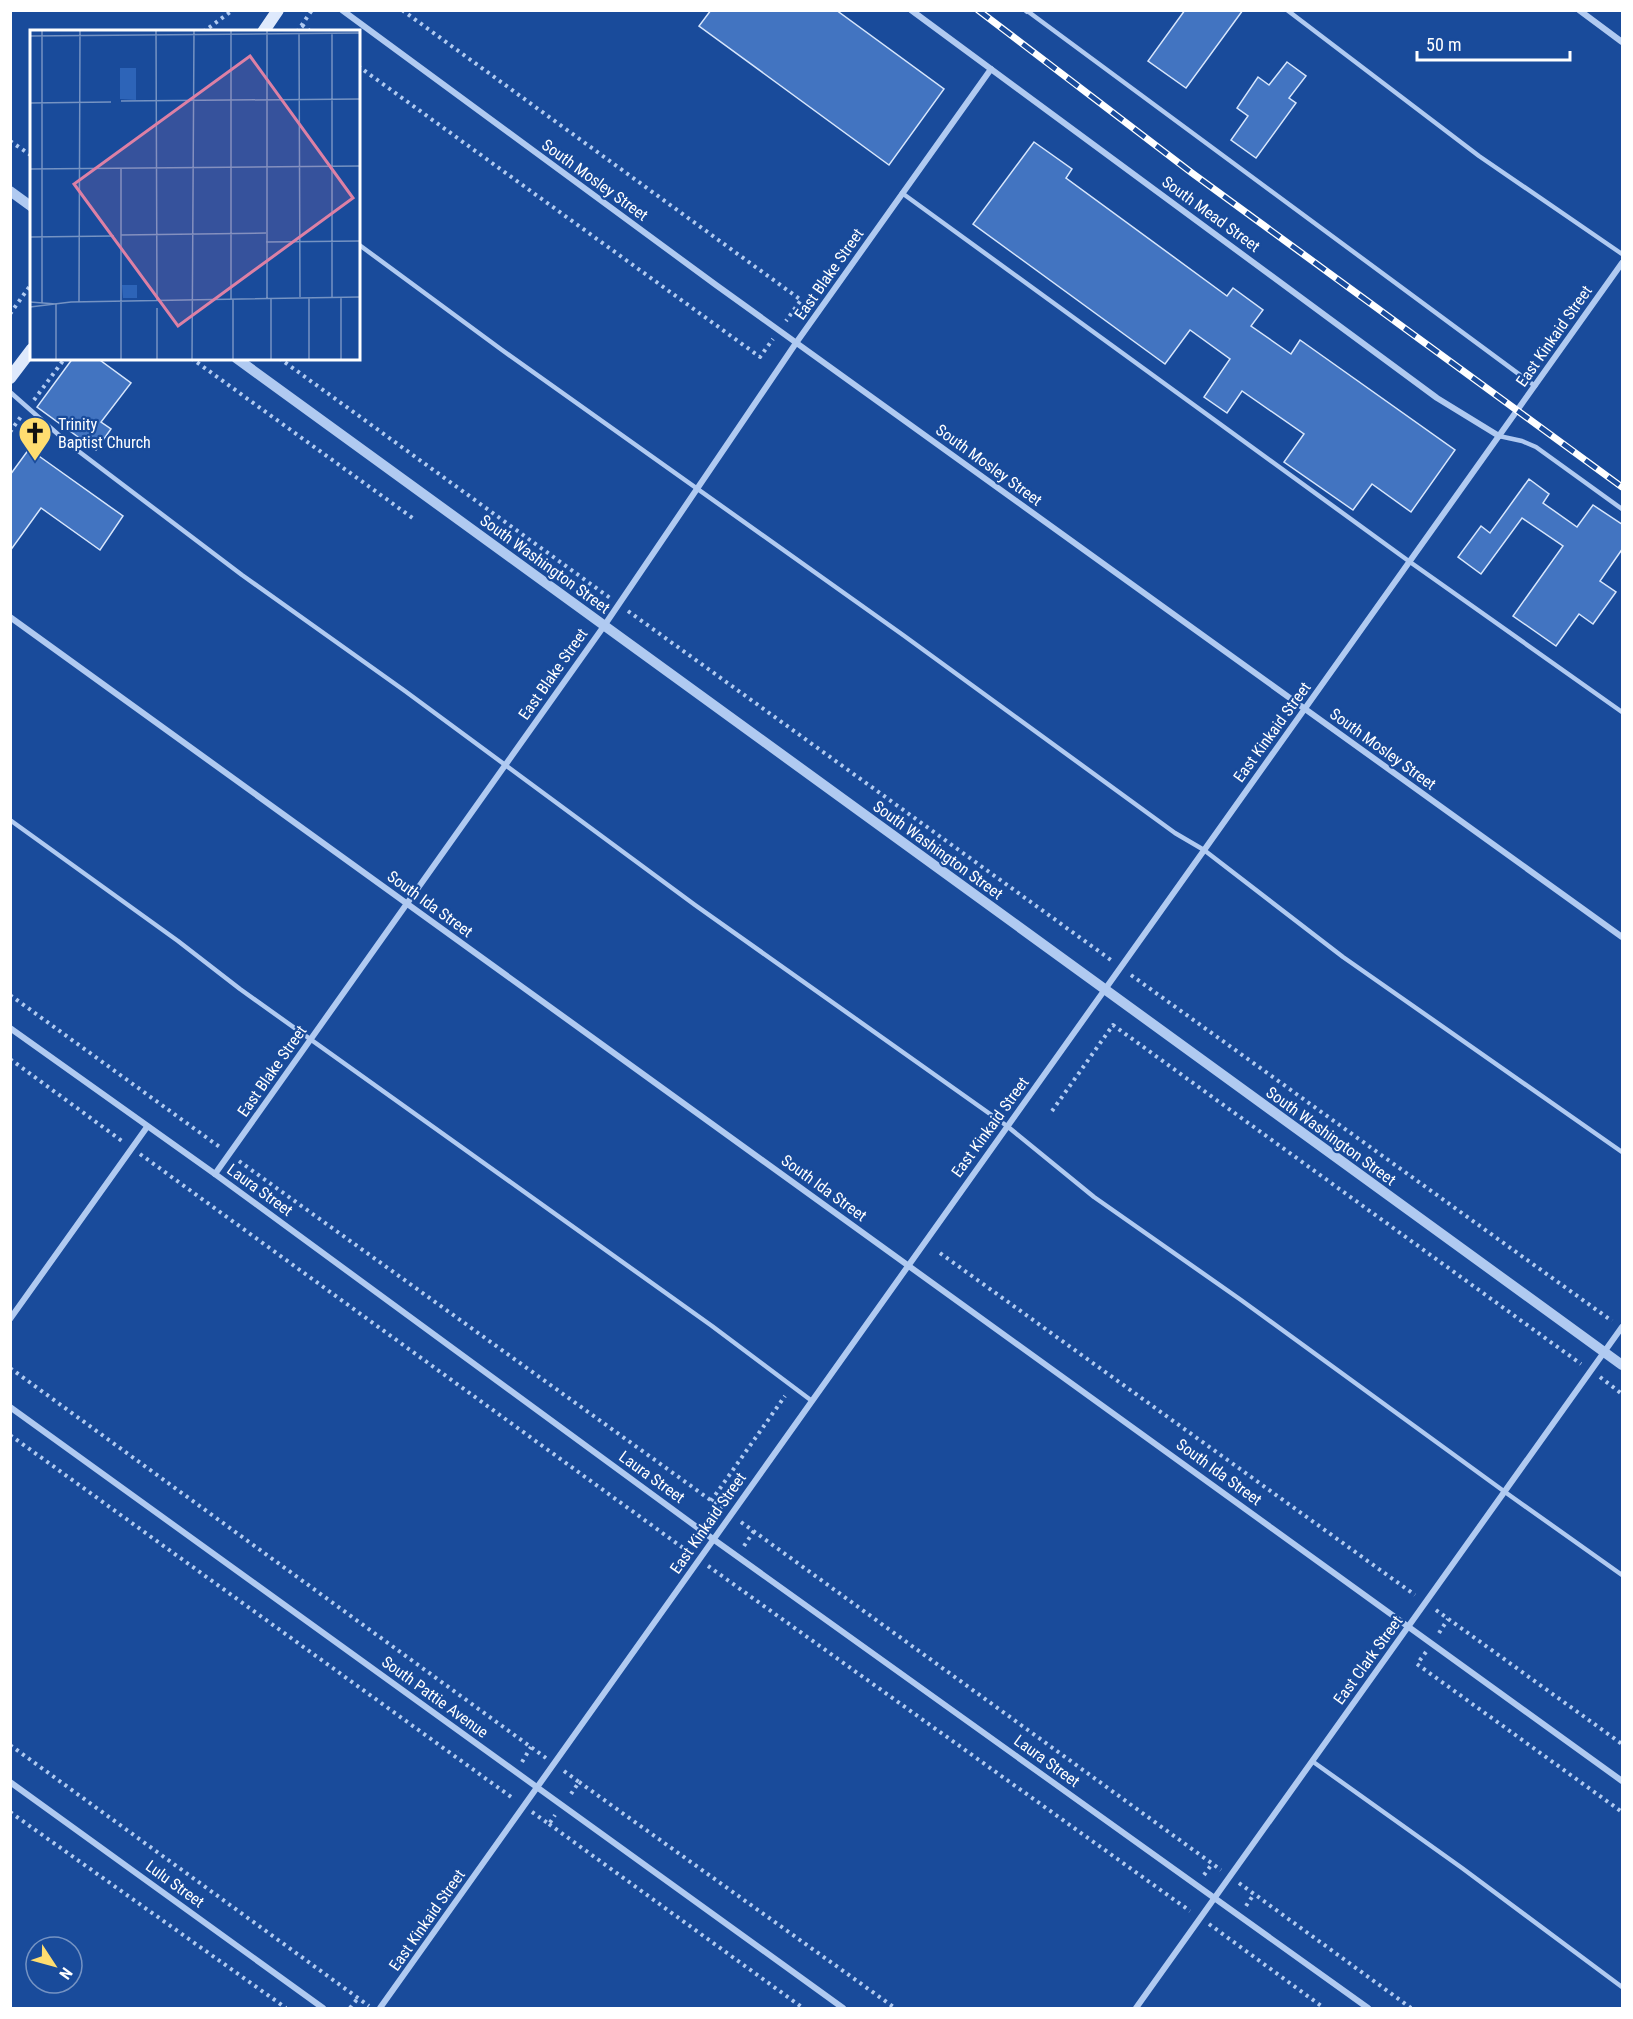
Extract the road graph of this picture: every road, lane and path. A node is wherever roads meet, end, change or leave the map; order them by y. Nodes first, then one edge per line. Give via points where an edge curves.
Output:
1 (233, 10) edge
2 (278, 10) edge
3 (312, 10) edge
4 (342, 10) edge
5 (911, 10) edge
6 (1287, 10) edge
7 (1579, 10) edge
8 (1027, 11) edge
9 (302, 24) junction
10 (206, 30) edge
11 (264, 30) edge
12 (298, 30) edge
13 (309, 30) edge
14 (1623, 42) edge
15 (991, 69) junction
16 (10, 141) edge
17 (30, 155) edge
18 (10, 191) edge
19 (902, 193) junction
20 (30, 206) edge
21 (360, 245) edge
22 (1623, 254) edge
23 (1621, 267) edge
24 (30, 286) edge
25 (10, 314) edge
26 (796, 343) junction
27 (30, 352) edge
28 (63, 360) edge
29 (194, 360) edge
30 (239, 360) edge
31 (282, 360) edge
32 (10, 378) edge
33 (1535, 386) junction
34 (10, 392) edge
35 (28, 407) junction
36 (10, 432) edge
37 (1499, 436) junction
38 (696, 489) junction
39 (1623, 509) edge
40 (414, 519) dead end
41 (1410, 562) junction
42 (619, 604) junction
43 (10, 617) edge
44 (604, 626) junction
45 (1305, 710) junction
46 (1623, 712) edge
47 (505, 766) junction
48 (10, 820) edge
49 (1204, 850) junction
50 (407, 904) junction
51 (1623, 937) edge
52 (1120, 967) junction
53 (1105, 990) junction
54 (10, 995) edge
55 (10, 1028) edge
56 (311, 1038) junction
57 (10, 1059) edge
58 (1052, 1111) dead end
59 (147, 1126) junction
60 (1007, 1126) junction
61 (132, 1148) junction
62 (1623, 1152) edge
63 (229, 1154) junction
64 (215, 1174) junction
65 (940, 1253) dead end
66 (908, 1265) junction
67 (10, 1319) edge
68 (1622, 1328) edge
69 (1605, 1352) junction
70 (1623, 1365) edge
71 (1591, 1371) junction
72 (792, 1387) junction
73 (1623, 1394) edge
74 (812, 1401) junction
75 (10, 1407) edge
76 (1505, 1492) junction
77 (711, 1501) junction
78 (730, 1515) junction
79 (713, 1539) junction
80 (699, 1560) junction
81 (1623, 1575) edge
82 (1426, 1603) junction
83 (1448, 1619) junction
84 (1409, 1626) junction
85 (1432, 1643) junction
86 (1623, 1744) edge
87 (10, 1745) edge
88 (1312, 1761) junction
89 (1623, 1780) edge
90 (10, 1782) edge
91 (579, 1782) dead end
92 (537, 1787) junction
93 (10, 1812) edge
94 (1623, 1812) edge
95 (549, 1824) dead end
96 (1230, 1877) junction
97 (1216, 1898) junction
98 (1201, 1919) junction
99 (1623, 1987) edge
100 (358, 1998) junction
101 (286, 2008) edge
102 (323, 2008) edge
103 (350, 2008) edge
104 (372, 2008) edge
105 (380, 2008) edge
106 (803, 2008) edge
107 (843, 2008) edge
108 (895, 2008) edge
109 (1136, 2008) edge
110 (1324, 2008) edge
111 (1368, 2008) edge
112 (1411, 2008) edge

1 - 10 path
2 - 11 main road
3 - 9 path
4 - 26 street, South Mosley Street
5 - 15 street, South Mead Street
6 - 22 lane via 1479,156
7 - 14 street
8 - 33 lane
9 - 12 path
9 - 13 path
15 - 19 street, East Blake Street
15 - 37 street, South Mead Street via 1437,398
16 - 17 path
18 - 20 street
19 - 26 street, East Blake Street
19 - 41 lane
21 - 38 lane
23 - 33 street, East Kinkaid Street
24 - 25 path
26 - 38 street, East Blake Street
26 - 45 street, South Mosley Street
27 - 32 main road
28 - 35 path
29 - 40 path
30 - 44 street, South Washington Street
31 - 42 path
33 - 37 street, East Kinkaid Street
34 - 35 lane
35 - 36 path
35 - 47 lane via 69,444 242,575
37 - 39 lane via 1536,447
37 - 41 street, East Kinkaid Street
38 - 42 street, East Blake Street
38 - 49 lane
41 - 45 street, East Kinkaid Street
41 - 46 lane
42 - 44 street, East Blake Street
42 - 52 path
43 - 50 street, South Ida Street
44 - 47 street, East Blake Street
44 - 53 street, South Washington Street
45 - 49 street, East Kinkaid Street
45 - 51 street, South Mosley Street
47 - 50 street, East Blake Street
47 - 60 lane
48 - 56 lane
49 - 52 street, East Kinkaid Street
49 - 62 lane via 1343,957
50 - 56 street, East Blake Street
50 - 66 street, South Ida Street
52 - 53 street, East Kinkaid Street
52 - 68 path
53 - 60 street, East Kinkaid Street
53 - 69 street, South Washington Street
54 - 63 path
55 - 59 street, Laura Street
56 - 63 street, East Blake Street
56 - 72 lane
57 - 61 path
58 - 71 path via 1113,1025
59 - 61 street
59 - 64 street, Laura Street
60 - 66 street, East Kinkaid Street
60 - 76 lane via 1094,1197
61 - 67 street
61 - 80 path
63 - 64 street, East Blake Street
63 - 77 path
64 - 79 street, Laura Street
65 - 82 path
66 - 74 street, East Kinkaid Street
66 - 84 street, South Ida Street
68 - 69 street, East Clark Street
69 - 70 street, South Washington Street
69 - 71 street, East Clark Street
71 - 73 path
71 - 76 street, East Clark Street
72 - 74 lane
72 - 77 path
74 - 78 street, East Kinkaid Street
75 - 92 street, South Pattie Avenue
76 - 81 lane
76 - 82 street, East Clark Street
77 - 78 path
78 - 79 street, East Kinkaid Street
78 - 96 path
79 - 80 street, East Kinkaid Street
79 - 97 street, Laura Street
80 - 92 street, East Kinkaid Street
80 - 98 path
82 - 83 path
82 - 84 street, East Clark Street
83 - 85 path
83 - 86 path
84 - 85 street, South Ida Street
84 - 88 street, East Clark Street
85 - 89 street, South Ida Street
85 - 94 path via 1418,1664
87 - 100 path
88 - 96 street, East Clark Street
88 - 99 lane
90 - 102 street, Lulu Street
91 - 108 path
92 - 105 street, East Kinkaid Street
92 - 107 street, South Pattie Avenue
93 - 101 path
95 - 106 path
96 - 97 street, East Clark Street
96 - 112 path
97 - 98 street, East Clark Street
97 - 111 street, Laura Street
98 - 109 street, East Clark Street
98 - 110 path
100 - 103 path
100 - 104 path

